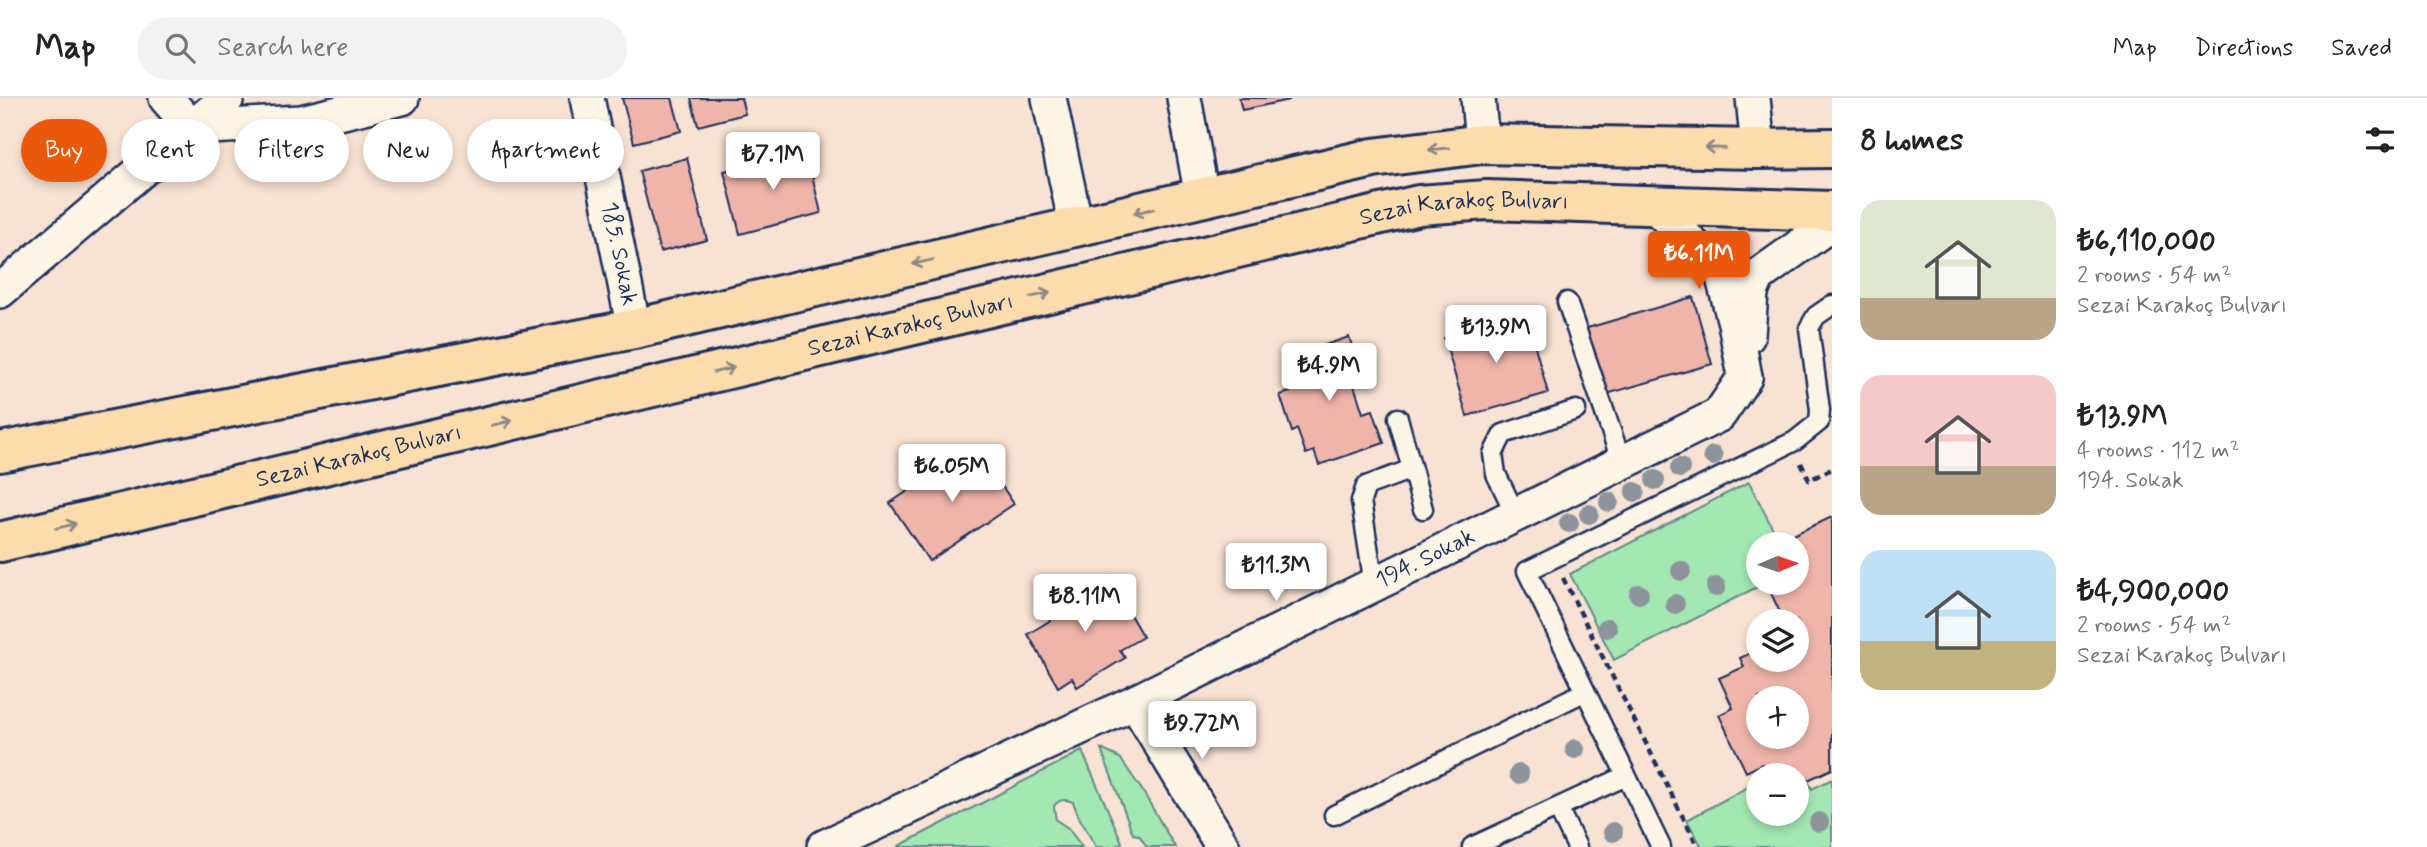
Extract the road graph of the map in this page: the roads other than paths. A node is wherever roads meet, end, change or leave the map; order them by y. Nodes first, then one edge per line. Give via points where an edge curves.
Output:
1 (166, 98) edge
2 (227, 98) edge
3 (402, 98) edge
4 (587, 98) edge
5 (1049, 98) edge
6 (1184, 98) edge
7 (1478, 98) edge
8 (1753, 98) edge
9 (184, 119) edge
10 (202, 119) edge
11 (220, 126) edge
12 (1482, 144) junction
13 (1832, 148) edge
14 (1758, 149) junction
15 (128, 182) edge
16 (1202, 198) junction
17 (1654, 205) junction
18 (1832, 211) edge
19 (1832, 222) edge
20 (1076, 226) junction
21 (0, 291) edge
22 (1567, 302) dead end
23 (1832, 304) edge
24 (634, 329) junction
25 (1745, 377) junction
26 (1576, 410) dead end
27 (1398, 418) dead end
28 (0, 452) edge
29 (1622, 463) junction
30 (1412, 469) junction
31 (1423, 509) dead end
32 (1516, 515) junction
33 (0, 542) edge
34 (1374, 584) junction
35 (1584, 692) junction
36 (1135, 702) junction
37 (1626, 776) junction
38 (1558, 808) junction
39 (1334, 815) dead end
40 (1494, 843) edge
41 (833, 845) edge
42 (1223, 847) edge
43 (1472, 847) edge
44 (1577, 847) edge
45 (1661, 847) edge

1 - 9 street
2 - 10 street
3 - 11 street via 300,122
4 - 24 street, 185. Sokak
5 - 20 street
6 - 16 street
7 - 12 street
8 - 14 street
14 -> 12 main road
12 -> 16 main road via 1373,158
13 - 14 main road
15 - 21 street
16 -> 20 main road
17 - 18 main road, Sezai Karakoç Bulvarı
17 - 25 street via 1722,274
33 -> 17 main road, Sezai Karakoç Bulvarı via 1419,205 1487,200
19 - 25 street via 1758,276 1751,292
20 -> 24 main road
22 - 29 lane
23 - 35 lane via 1809,328 1819,422 1795,441 1527,571
24 - 28 main road
25 - 29 street, 194. Sokak via 1718,415
26 - 32 lane via 1503,433 1493,454 1496,474
27 - 30 lane
29 - 32 street, 194. Sokak
30 - 31 lane
30 - 34 lane via 1366,486 1361,501
32 - 34 street, 194. Sokak
34 - 36 street, 194. Sokak
35 - 37 lane
35 - 39 lane
36 - 41 street, 194. Sokak
36 - 42 street
37 - 38 lane
37 - 45 lane
38 - 40 lane
38 - 44 lane
40 - 43 lane

